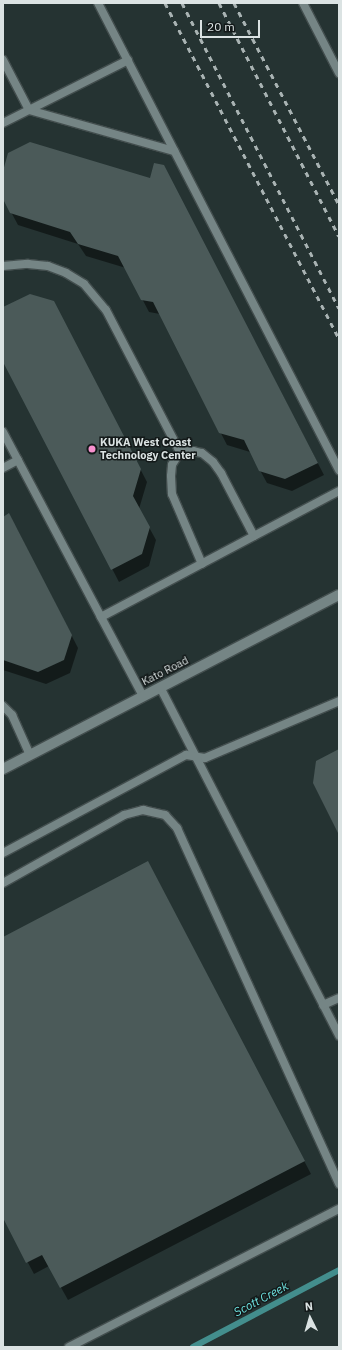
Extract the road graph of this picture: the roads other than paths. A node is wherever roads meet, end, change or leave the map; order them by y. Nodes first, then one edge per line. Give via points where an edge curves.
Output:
1 (98, 3) edge
2 (303, 3) edge
3 (3, 60) edge
4 (128, 60) junction
5 (339, 74) edge
6 (29, 110) junction
7 (3, 123) edge
8 (174, 151) junction
9 (3, 266) edge
10 (3, 432) edge
11 (180, 452) junction
12 (18, 460) junction
13 (3, 468) edge
14 (339, 470) edge
15 (339, 491) edge
16 (254, 536) junction
17 (202, 564) junction
18 (339, 595) edge
19 (101, 618) junction
20 (160, 687) junction
21 (143, 696) junction
22 (339, 702) edge
23 (3, 706) edge
24 (30, 755) junction
25 (195, 756) junction
26 (3, 769) edge
27 (3, 853) edge
28 (3, 883) edge
29 (339, 998) edge
30 (323, 1005) junction
31 (339, 1036) edge
32 (339, 1184) edge
33 (339, 1209) edge
34 (69, 1347) edge

1 - 4 lane
2 - 5 lane
3 - 6 lane
4 - 6 lane
4 - 8 lane
6 - 7 lane
6 - 8 lane
8 - 14 lane
9 - 11 lane via 48,266 84,284 106,310
10 - 12 lane
11 - 16 lane via 202,453 213,462
11 - 17 lane via 172,465 172,494
12 - 13 lane
12 - 19 lane
15 - 16 lane
16 - 17 lane
17 - 19 lane
18 - 20 street, Kato Road
19 - 21 lane
20 - 21 street, Kato Road
20 - 25 lane
21 - 24 street, Kato Road
22 - 25 lane via 205,758
23 - 24 lane via 12,715
24 - 26 street, Kato Road
25 - 27 lane via 186,755
25 - 30 lane
28 - 32 lane via 124,815 143,810 165,815 177,828
29 - 30 lane
30 - 31 lane
33 - 34 lane

